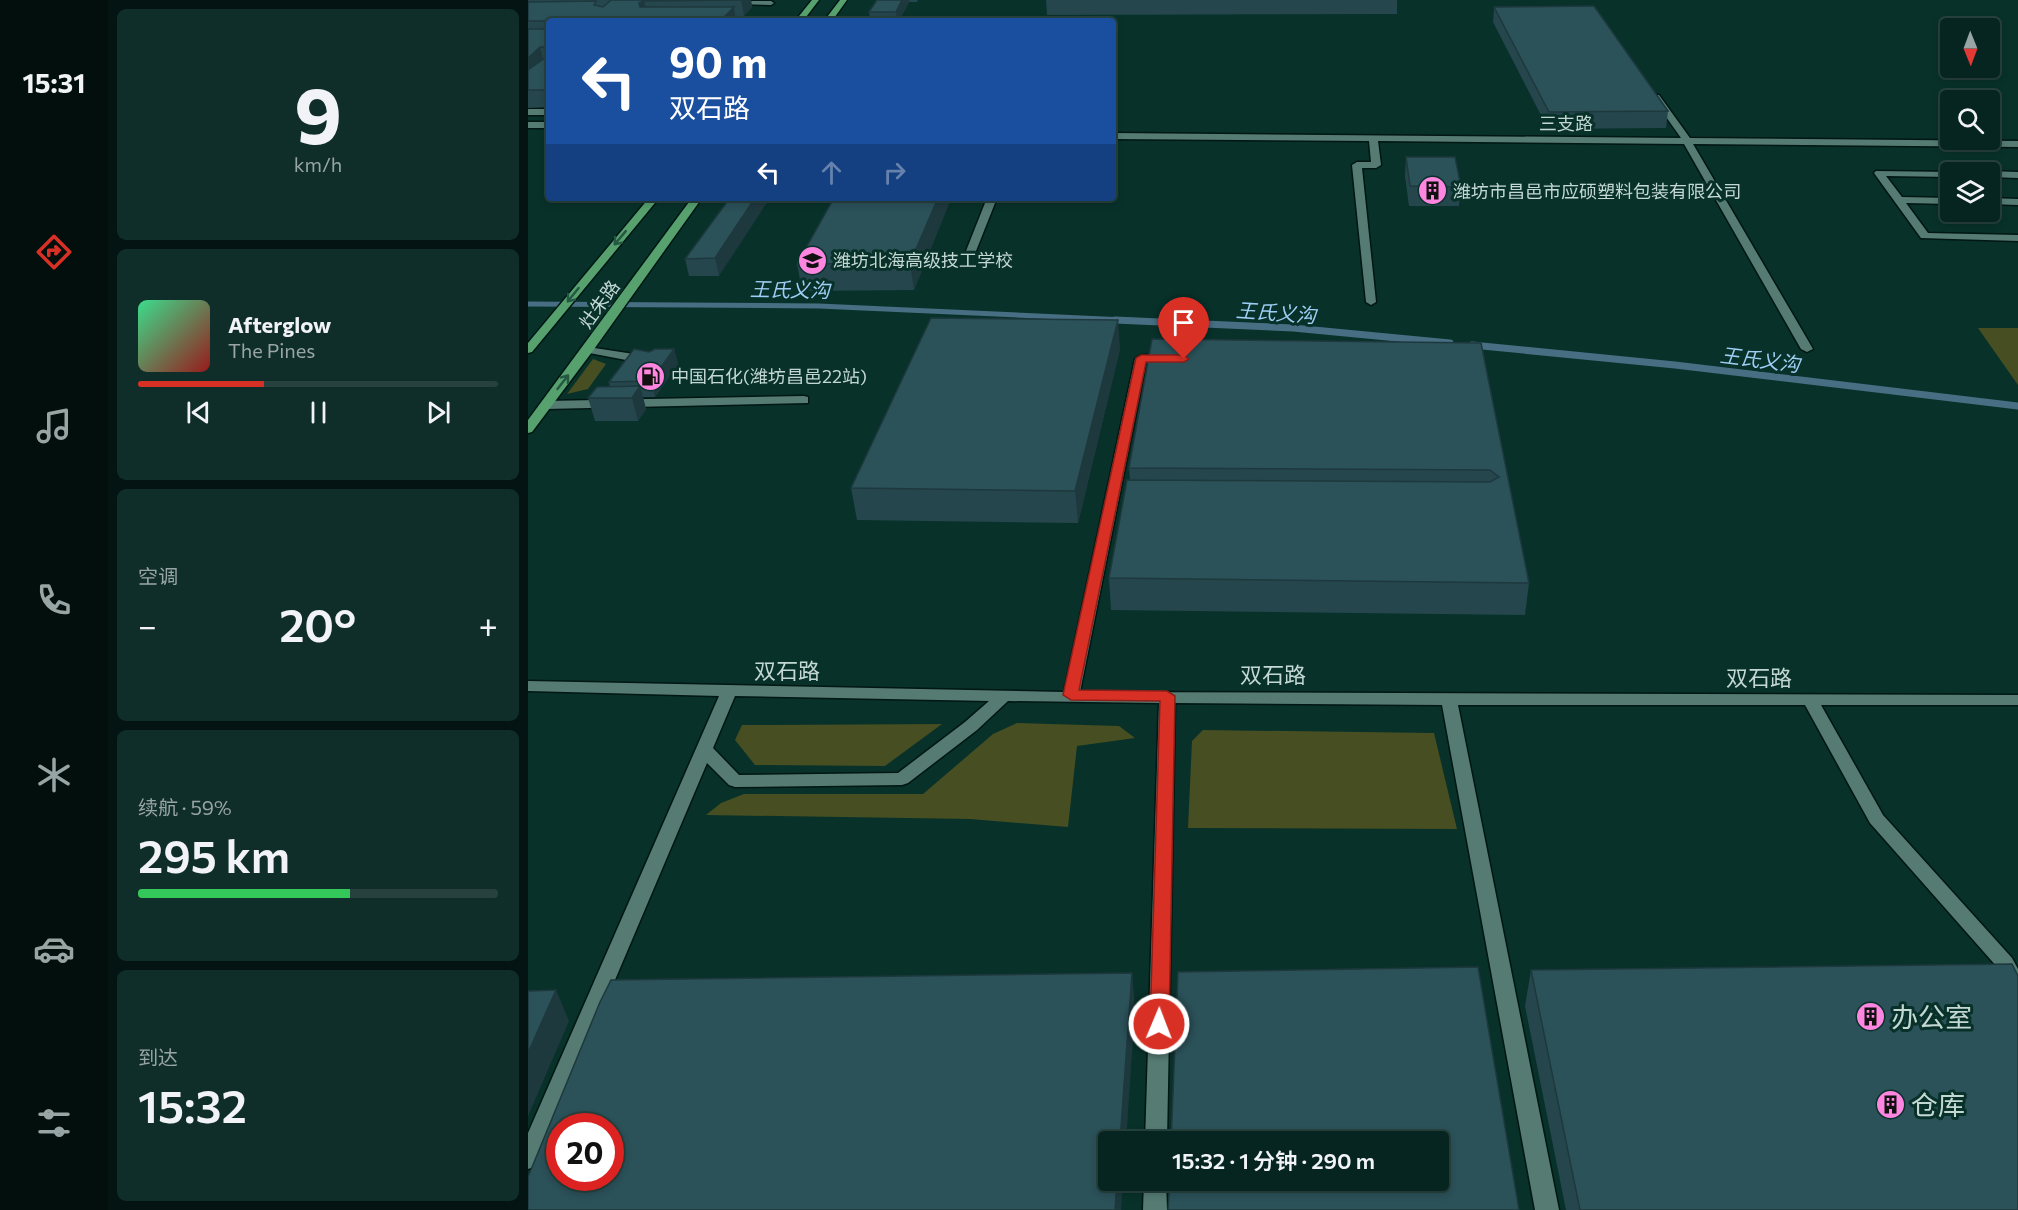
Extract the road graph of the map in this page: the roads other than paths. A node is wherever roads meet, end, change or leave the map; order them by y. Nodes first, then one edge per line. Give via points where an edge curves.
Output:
1 (816, 0) edge
2 (844, 0) edge
3 (772, 1) edge
4 (723, 3) edge
5 (758, 18) edge
6 (801, 18) edge
7 (830, 18) edge
8 (1652, 92) edge
9 (528, 112) edge
10 (546, 112) edge
11 (528, 125) edge
12 (546, 125) edge
13 (1116, 136) edge
14 (1373, 138) junction
15 (1687, 141) junction
16 (2018, 144) edge
17 (1940, 174) edge
18 (2000, 174) edge
19 (2018, 175) edge
20 (1898, 200) junction
21 (651, 201) edge
22 (695, 201) edge
23 (991, 201) edge
24 (1940, 201) edge
25 (2000, 201) edge
26 (2018, 202) edge
27 (2018, 238) edge
28 (971, 251) dead end
29 (1371, 302) dead end
30 (1807, 349) dead end
31 (528, 350) edge
32 (588, 350) junction
33 (1175, 359) edge
34 (653, 361) edge
35 (804, 400) dead end
36 (546, 405) junction
37 (528, 429) edge
38 (528, 686) edge
39 (729, 692) junction
40 (1006, 694) junction
41 (1071, 695) junction
42 (1167, 696) junction
43 (1449, 698) junction
44 (1810, 700) junction
45 (2018, 700) edge
46 (705, 749) junction
47 (2018, 988) edge
48 (1156, 1131) edge
49 (528, 1159) edge
50 (1155, 1191) edge
51 (1155, 1210) edge
52 (1547, 1210) edge

1 - 6 main road
2 - 7 main road
3 - 4 street
3 - 5 street
8 - 15 street
9 - 10 street
11 - 12 street
13 - 14 street, 三支路
14 - 15 street, 三支路
14 - 29 street via 1376,165 1357,165
15 - 16 street, 三支路
15 - 30 street
17 - 20 street via 1879,173
18 - 19 street
20 - 24 street
20 - 27 street via 1925,236
21 -> 31 main road, 灶朱路
22 - 32 main road, 灶朱路
23 - 28 street
25 - 26 street
32 - 34 street
36 -> 32 main road, 灶朱路
33 - 41 street via 1141,358 1116,505
35 - 36 street
36 - 37 main road, 灶朱路
38 - 39 street, 双石路
39 - 40 street, 双石路
39 - 46 street
40 - 41 street, 双石路
40 - 46 street via 902,779 735,781
41 - 42 street, 双石路
42 - 43 street, 双石路
42 - 48 street
43 - 44 street, 双石路
43 - 52 street
44 - 45 street, 双石路
44 - 47 street via 1876,819 2005,963
46 - 49 street
50 - 51 street

